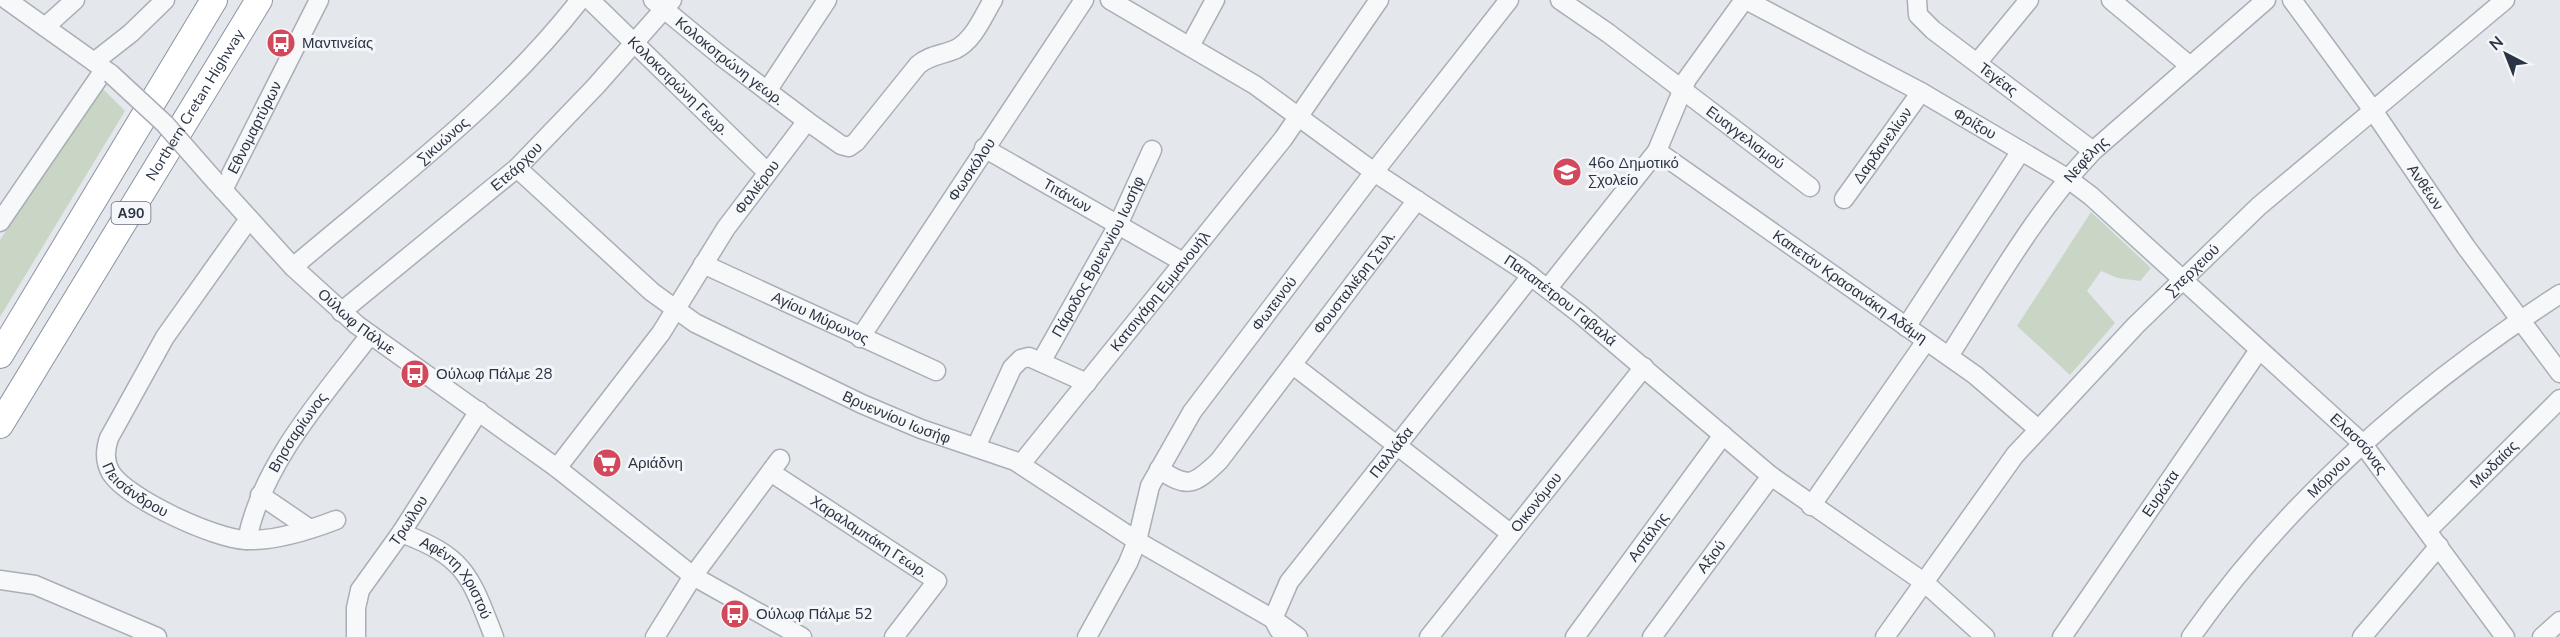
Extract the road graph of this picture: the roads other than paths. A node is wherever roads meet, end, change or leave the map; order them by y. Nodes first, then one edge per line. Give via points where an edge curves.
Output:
1 (7, 0) edge
2 (75, 0) edge
3 (165, 0) edge
4 (214, 0) edge
5 (260, 0) edge
6 (319, 0) edge
7 (580, 0) edge
8 (590, 0) edge
9 (827, 0) edge
10 (993, 0) edge
11 (1084, 0) edge
12 (1110, 0) edge
13 (1215, 0) edge
14 (1379, 0) edge
15 (1509, 0) edge
16 (1745, 0) edge
17 (1917, 0) edge
18 (2029, 0) edge
19 (2110, 0) edge
20 (2266, 0) edge
21 (2292, 0) edge
22 (2505, 0) edge
23 (663, 3) edge
24 (1570, 3) edge
25 (45, 27) junction
26 (634, 43) junction
27 (1190, 46) junction
28 (1977, 63) junction
29 (2190, 66) junction
30 (103, 69) junction
31 (1681, 89) junction
32 (767, 91) junction
33 (1921, 92) junction
34 (2372, 109) junction
35 (1299, 117) junction
36 (807, 121) junction
37 (984, 148) junction
38 (1152, 150) dead end
39 (1657, 151) junction
40 (2093, 151) junction
41 (2021, 152) junction
42 (517, 168) junction
43 (767, 172) junction
44 (1374, 172) junction
45 (2067, 178) junction
46 (219, 185) junction
47 (1810, 187) dead end
48 (7, 194) edge
49 (1417, 200) junction
50 (1844, 200) dead end
51 (249, 219) junction
52 (0, 222) edge
53 (1118, 225) junction
54 (1183, 262) junction
55 (704, 264) junction
56 (293, 267) junction
57 (1532, 276) junction
58 (2181, 278) junction
59 (1548, 288) junction
60 (2560, 294) edge
61 (676, 311) junction
62 (341, 312) junction
63 (2520, 321) junction
64 (1906, 327) junction
65 (370, 335) junction
66 (860, 339) junction
67 (1926, 340) junction
68 (2259, 350) junction
69 (0, 355) edge
70 (1949, 356) junction
71 (1041, 362) junction
72 (1293, 366) junction
73 (1644, 367) junction
74 (936, 371) dead end
75 (2560, 374) edge
76 (1087, 383) junction
77 (2560, 399) edge
78 (479, 411) junction
79 (0, 425) edge
80 (2038, 429) junction
81 (1723, 435) junction
82 (2362, 443) junction
83 (1397, 445) junction
84 (976, 447) junction
85 (1021, 464) junction
86 (557, 468) junction
87 (1159, 469) junction
88 (1771, 476) junction
89 (260, 495) junction
90 (1811, 506) junction
91 (336, 520) dead end
92 (310, 529) junction
93 (2428, 530) junction
94 (401, 533) junction
95 (1510, 533) junction
96 (247, 540) junction
97 (1137, 541) junction
98 (2439, 546) junction
99 (693, 576) junction
100 (0, 580) edge
101 (1925, 583) junction
102 (1273, 619) junction
103 (2560, 621) edge
104 (157, 637) edge
105 (356, 637) edge
106 (494, 637) edge
107 (655, 637) edge
108 (802, 637) edge
109 (894, 637) edge
110 (1087, 637) edge
111 (1281, 637) edge
112 (1298, 637) edge
113 (1429, 637) edge
114 (1575, 637) edge
115 (1652, 637) edge
116 (1885, 637) edge
117 (1985, 637) edge
118 (2062, 637) edge
119 (2191, 637) edge
120 (2362, 637) edge
121 (2505, 637) edge
122 (2542, 637) edge

1 - 25 street, Ούλωφ Πάλμε
2 - 25 street
3 - 30 street via 130,33
4 - 69 highway, Α90
5 - 79 highway, Northern Cretan Highway / Α90
6 - 46 street, Εθνομαρτύρων
7 - 56 street, Σικυώνος via 532,59 474,114
8 - 26 street, Κολοκοτρώνη Γεωρ.
9 - 32 street
10 - 36 street via 969,39 918,65 849,147
11 - 37 street, Φωσκόλου
12 - 27 street, Παπαπέτρου Γαβαλά
13 - 27 street
14 - 35 street, Κατσιγάρη Εμμανουήλ
15 - 44 street, Φωτεινού
16 - 31 street
16 - 33 street, Φρίξου
17 - 28 street, Τεγέας via 1918,15
18 - 28 street
19 - 29 street
20 - 29 street, Νεφέλης
21 - 34 street, Ανθέων
22 - 34 street, Σπερχειού
23 - 26 street, Ετεάρχου
23 - 32 street, Κολοκοτρώνη γεωρ.
24 - 31 street, Ευαγγελισμού
25 - 30 street, Ούλωφ Πάλμε
26 - 42 street, Ετεάρχου
26 - 43 street, Κολοκοτρώνη Γεωρ.
27 - 35 street, Παπαπέτρου Γαβαλά
28 - 40 street, Τεγέας
29 - 40 street, Νεφέλης
30 - 46 street, Ούλωφ Πάλμε, bridge via 165,124
30 - 48 street
31 - 39 street
31 - 47 street, Ευαγγελισμού
32 - 36 street, Κολοκοτρώνη γεωρ.
33 - 41 street, Φρίξου
33 - 50 street, Δαρδανελίων
34 - 58 street, Σπερχειού
34 - 63 street, Ανθέων
35 - 44 street, Παπαπέτρου Γαβαλά
35 - 54 street, Κατσιγάρη Εμμανουήλ
36 - 43 street, Φαλιέρου
37 - 53 street, Τιτάνων
37 - 66 street, Φωσκόλου
38 - 53 street, Πάροδος Βρυεννίου Ιωσήφ
39 - 59 street
39 - 64 street, Καπετάν Κρασανάκη Αδάμη
40 - 45 street, Νεφέλης
41 - 45 street, Φρίξου
41 - 64 street
42 - 61 street, Βρυεννίου Ιωσήφ
42 - 62 street, Ετεάρχου
43 - 55 street, Φαλιέρου
44 - 49 street, Παπαπέτρου Γαβαλά
44 - 87 street, Φωτεινού via 1212,384
45 - 58 street, Φρίξου
45 - 70 street, Νεφέλης
46 - 51 street, Ούλωφ Πάλμε
48 - 52 street
49 - 57 street, Παπαπέτρου Γαβαλά
49 - 72 street, Φουσταλιέρη Στυλ.
51 - 56 street, Ούλωφ Πάλμε
51 - 96 street, Πεισάνδρου via 165,337 110,438 105,457 113,476 141,497 203,530
53 - 54 street, Τιτάνων
53 - 71 street, Πάροδος Βρυεννίου Ιωσήφ
54 - 76 street, Κατσιγάρη Εμμανουήλ
55 - 61 street, Φαλιέρου
55 - 66 street, Αγίου Μύρωνος
56 - 62 street, Ούλωφ Πάλμε
57 - 59 street, Παπαπέτρου Γαβαλά
57 - 83 street, Παλλάδα
58 - 68 street, Ελασσόνας
58 - 80 street, Σπερχειού
59 - 73 street, Παπαπέτρου Γαβαλά
60 - 63 street, Μόρνου
61 - 84 street, Βρυεννίου Ιωσήφ via 852,400
61 - 86 street, Φαλιέρου
62 - 65 street, Ούλωφ Πάλμε
63 - 75 street, Ανθέων
63 - 82 street, Μόρνου
64 - 67 street, Καπετάν Κρασανάκη Αδάμη
65 - 78 street, Ούλωφ Πάλμε
65 - 89 street, Βησσαρίωνος via 315,407
66 - 74 street, Αγίου Μύρωνος
67 - 70 street, Καπετάν Κρασανάκη Αδάμη
67 - 90 street
68 - 82 street, Ελασσόνας
68 - 118 street, Ευρώτα
70 - 80 street, Καπετάν Κρασανάκη Αδάμη
71 - 76 street
71 - 84 street via 1024,357 1015,364
72 - 83 street
72 - 87 street, Φουσταλιέρη Στυλ. via 1202,478 1189,483
73 - 81 street, Παπαπέτρου Γαβαλά
73 - 95 street, Οικονόμου
76 - 85 street, Κατσιγάρη Εμμανουήλ
77 - 93 street, Μωδαίας
78 - 86 street, Ούλωφ Πάλμε
78 - 94 street, Τρωίλου
80 - 101 street, Σπερχειού
81 - 88 street, Παπαπέτρου Γαβαλά
81 - 114 street, Αστάλης
82 - 93 street, Ελασσόνας
82 - 119 street, Μόρνου via 2299,508
83 - 95 street
83 - 102 street, Παλλάδα via 1289,582
84 - 85 street, Βρυεννίου Ιωσήφ
85 - 97 street, Βρυεννίου Ιωσήφ
86 - 99 street, Ούλωφ Πάλμε
87 - 97 street, Φωτεινού via 1150,486
88 - 90 street, Παπαπέτρου Γαβαλά
88 - 115 street, Αξιού
89 - 92 street
89 - 96 street, Βησσαρίωνος
90 - 101 street, Παπαπέτρου Γαβαλά
91 - 92 street, Πεισάνδρου
92 - 96 street, Πεισάνδρου
93 - 98 street, Ελασσόνας
94 - 105 street, Τρωίλου via 360,590
94 - 106 street, Αφέντη Χριστού via 437,547 460,567 474,586
95 - 113 street, Οικονόμου
97 - 102 street, Βρυεννίου Ιωσήφ
97 - 110 street, Φωτεινού
98 - 120 street
98 - 121 street, Ελασσόνας
99 - 107 street
99 - 108 street, Ούλωφ Πάλμε
99 - 109 street, Χαραλαμπάκη Γεωρ. via 776,466 937,581
100 - 104 street via 35,585
101 - 116 street, Σπερχειού
101 - 117 street, Παπαπέτρου Γαβαλά
102 - 111 street
102 - 112 street, Βρυεννίου Ιωσήφ
103 - 122 street

